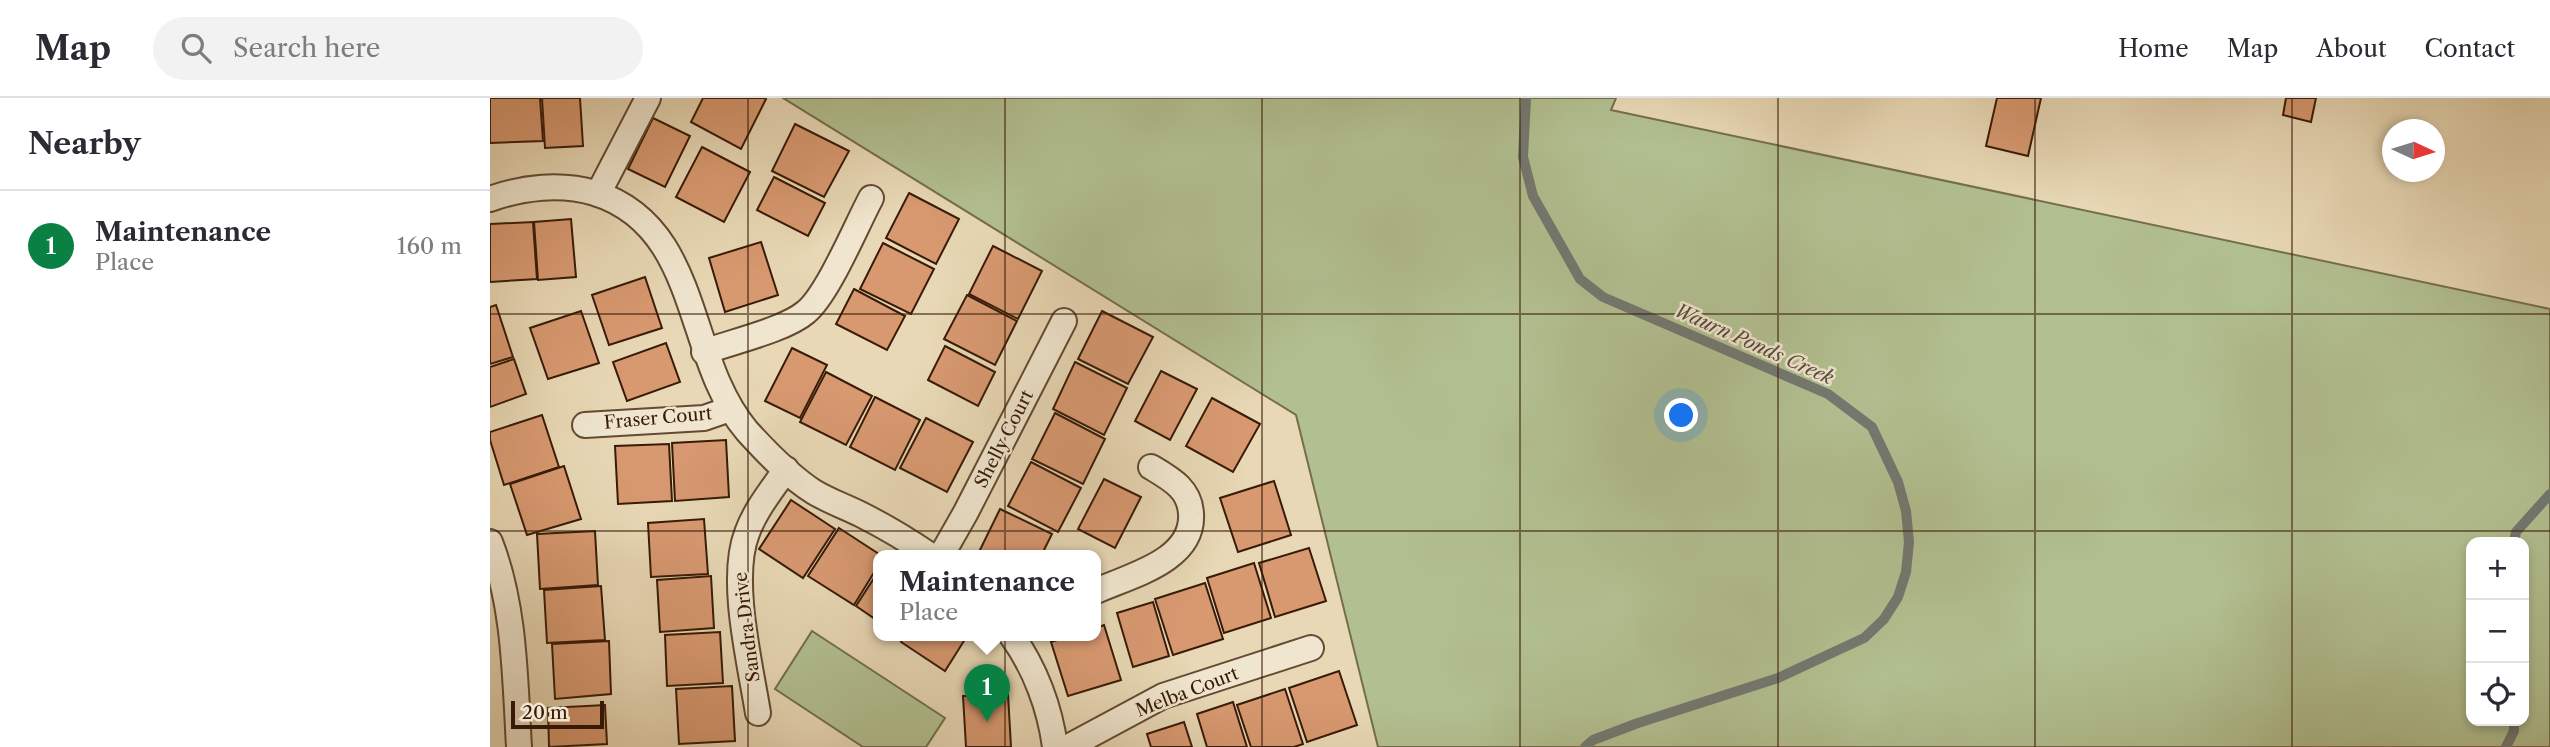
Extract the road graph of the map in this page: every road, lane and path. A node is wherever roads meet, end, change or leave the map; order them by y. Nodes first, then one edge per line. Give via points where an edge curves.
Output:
1 (648, 98) edge
2 (598, 194) junction
3 (490, 198) edge
4 (871, 198) dead end
5 (1064, 321) dead end
6 (704, 352) junction
7 (730, 409) junction
8 (585, 425) dead end
9 (1151, 467) dead end
10 (786, 469) junction
11 (490, 542) edge
12 (922, 550) edge
13 (945, 550) edge
14 (1101, 589) edge
15 (1015, 641) edge
16 (1311, 648) dead end
17 (758, 713) dead end
18 (520, 747) edge
19 (1055, 747) edge
20 (1068, 747) edge

1 - 2 street
2 - 3 street via 550,187
2 - 6 street via 632,212 666,248 680,275
4 - 6 street via 825,287 806,312 788,323
5 - 13 street, Shelly Court
6 - 7 street
7 - 8 street, Fraser Court via 704,418
7 - 10 street
9 - 14 street via 1185,493 1191,520 1185,540 1160,562
10 - 12 street via 814,491
10 - 17 street, Sandra Drive via 750,524 739,566
11 - 18 street via 508,615
15 - 19 street via 1045,704
16 - 20 street, Melba Court via 1163,696

